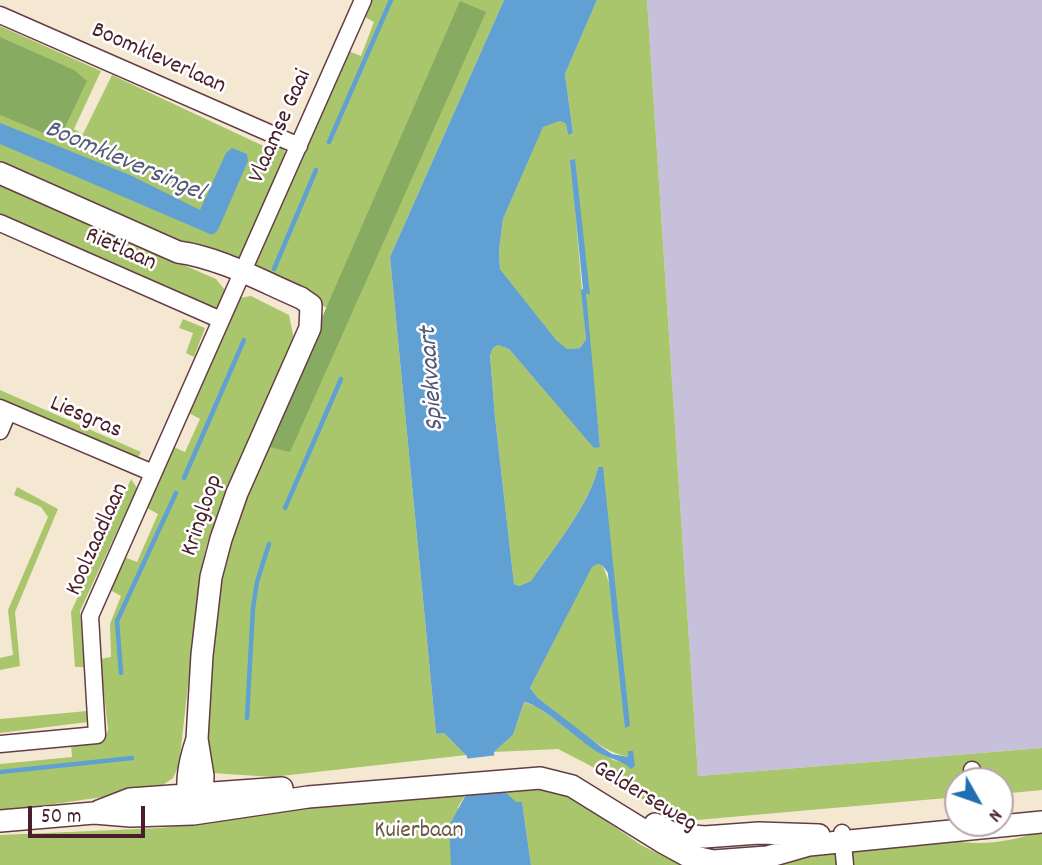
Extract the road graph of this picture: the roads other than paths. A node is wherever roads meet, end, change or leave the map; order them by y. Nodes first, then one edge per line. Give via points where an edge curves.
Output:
1 (363, 0) edge
2 (0, 15) edge
3 (299, 146) junction
4 (0, 173) edge
5 (0, 223) edge
6 (240, 279) junction
7 (221, 320) junction
8 (4, 410) edge
9 (0, 431) edge
10 (153, 473) junction
11 (0, 744) edge
12 (194, 801) junction
13 (1042, 810) edge
14 (1014, 813) edge
15 (0, 821) edge
16 (1014, 822) edge
17 (1042, 822) edge
18 (944, 826) edge
19 (843, 837) junction
20 (845, 865) edge

1 - 3 street, Vlaamse Gaai
2 - 3 street, Boomkleverlaan
3 - 6 street, Vlaamse Gaai
4 - 6 street, Kringloop via 178,251 193,265
5 - 7 street, Rietlaan
6 - 7 street, Koolzaadlaan
6 - 12 street, Kringloop via 311,322 220,539 209,590 197,739 190,762
7 - 10 street, Koolzaadlaan
8 - 9 street
8 - 10 street, Liesgras
10 - 11 street, Koolzaadlaan via 90,616 97,735
12 - 15 street, Gelderseweg via 130,799 94,813
12 - 19 street, Gelderseweg via 515,773 572,786 686,855 713,861 767,857
13 - 14 street
16 - 17 street, Gelderseweg
18 - 19 street, Gelderseweg
19 - 20 street

